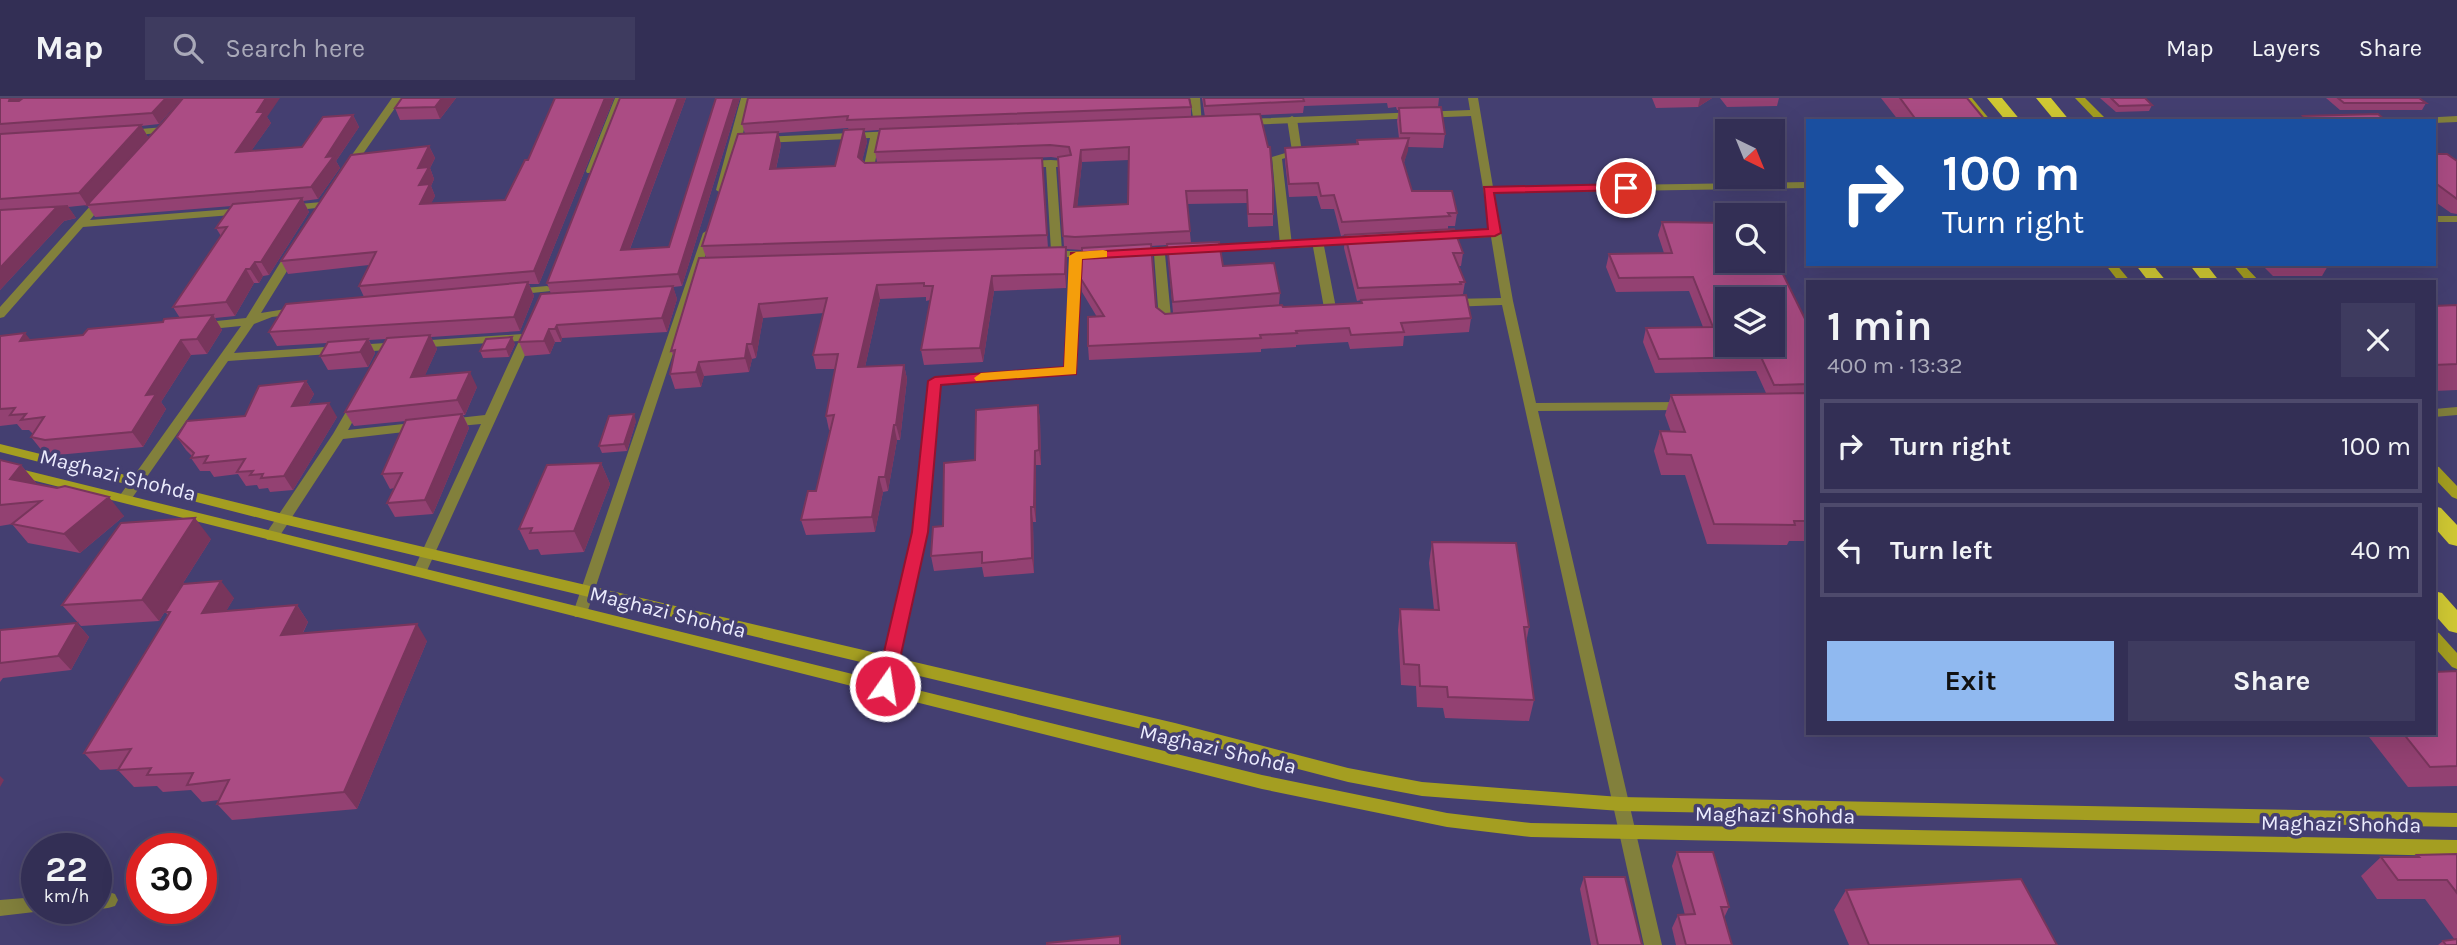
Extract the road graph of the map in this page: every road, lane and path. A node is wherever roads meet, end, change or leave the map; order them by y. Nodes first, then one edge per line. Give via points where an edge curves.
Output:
1 (397, 98) edge
2 (620, 98) edge
3 (746, 98) edge
4 (1195, 98) edge
5 (1473, 98) edge
6 (1967, 98) edge
7 (1994, 98) edge
8 (2043, 98) edge
9 (2080, 98) edge
10 (1475, 113) junction
11 (1292, 119) junction
12 (1984, 119) edge
13 (2012, 119) edge
14 (2061, 119) edge
15 (2101, 119) edge
16 (2457, 119) edge
17 (174, 120) edge
18 (2436, 120) edge
19 (1226, 122) edge
20 (1213, 123) edge
21 (1187, 124) edge
22 (1199, 124) junction
23 (165, 130) junction
24 (123, 133) edge
25 (904, 134) edge
26 (876, 135) junction
27 (156, 140) edge
28 (736, 141) junction
29 (1051, 163) junction
30 (1066, 164) edge
31 (1010, 165) edge
32 (887, 170) edge
33 (337, 184) edge
34 (1806, 185) edge
35 (585, 187) edge
36 (110, 190) edge
37 (1488, 190) junction
38 (717, 203) edge
39 (281, 208) edge
40 (91, 211) junction
41 (254, 211) edge
42 (78, 212) dead end
43 (713, 216) edge
44 (315, 217) edge
45 (2436, 219) edge
46 (2457, 219) edge
47 (78, 224) junction
48 (1495, 233) junction
49 (1427, 237) edge
50 (300, 240) edge
51 (1373, 240) edge
52 (1318, 244) junction
53 (1286, 245) junction
54 (1159, 250) junction
55 (1057, 254) junction
56 (1030, 255) edge
57 (1076, 256) junction
58 (712, 265) edge
59 (698, 266) junction
60 (2112, 266) edge
61 (2145, 266) edge
62 (2199, 266) edge
63 (2239, 266) edge
64 (2123, 280) edge
65 (2157, 280) edge
66 (2210, 280) edge
67 (2252, 280) edge
68 (674, 292) edge
69 (687, 292) junction
70 (505, 293) edge
71 (555, 301) edge
72 (1507, 301) junction
73 (1439, 303) edge
74 (1344, 307) edge
75 (1330, 308) junction
76 (1316, 309) edge
77 (311, 310) edge
78 (0, 314) edge
79 (537, 314) edge
80 (1193, 318) edge
81 (250, 321) junction
82 (194, 327) edge
83 (527, 337) junction
84 (225, 357) junction
85 (364, 390) edge
86 (1697, 406) edge
87 (1531, 407) junction
88 (2457, 411) edge
89 (2436, 413) edge
90 (489, 419) junction
91 (339, 435) junction
92 (0, 448) edge
93 (0, 468) edge
94 (2436, 472) edge
95 (137, 482) junction
96 (2457, 494) edge
97 (125, 498) junction
98 (2436, 515) edge
99 (283, 519) junction
100 (272, 536) junction
101 (2457, 539) edge
102 (428, 554) junction
103 (420, 571) junction
104 (587, 591) junction
105 (2436, 601) edge
106 (580, 613) junction
107 (2457, 625) edge
108 (2436, 639) edge
109 (891, 662) junction
110 (2457, 663) edge
111 (885, 686) junction
112 (1620, 804) junction
113 (2457, 820) edge
114 (1626, 832) junction
115 (2457, 848) edge
116 (21, 906) edge
117 (0, 908) edge
118 (1653, 945) edge

1 - 33 street
2 - 35 street
3 - 28 street
4 - 22 street
5 - 10 street
6 - 12 street
7 - 13 highway
8 - 14 highway
9 - 15 street
10 - 11 street
10 - 37 street
11 - 19 street
11 - 53 street via 1297,153 1277,157
16 - 18 street
17 - 23 street
20 - 22 street
21 - 22 street
23 - 24 street
23 - 27 street
25 - 26 street
26 - 28 street
26 - 32 street via 868,170
28 - 38 street
29 - 30 street
29 - 31 street
29 - 55 street
34 - 37 street
36 - 40 street
37 - 48 street
39 - 44 street via 326,200
40 - 42 street
40 - 47 street
41 - 47 street
43 - 59 street
45 - 46 street
47 - 78 street
48 - 49 street
48 - 72 street
50 - 81 street
51 - 52 street
52 - 53 street
52 - 75 street
53 - 54 street
54 - 57 street
54 - 80 street via 1165,321
55 - 56 street
55 - 57 street
57 - 109 street via 1071,371 935,381 920,532
58 - 59 street
59 - 69 street
60 - 64 street
61 - 65 highway
62 - 66 highway
63 - 67 street
68 - 69 street
69 - 104 street
70 - 71 street via 549,283 542,302
72 - 73 street
72 - 87 street
74 - 75 street
75 - 76 street
77 - 81 street
79 - 83 street
81 - 82 street
81 - 84 street
83 - 84 street via 386,351
83 - 90 street
84 - 95 street
85 - 91 street
86 - 87 street
87 - 112 street
88 - 89 street
90 - 91 street
90 - 102 street
91 - 99 street
92 - 95 street, Maghazi Shohda
93 - 97 street, Maghazi Shohda
94 - 96 street
95 - 97 street
95 - 99 street, Maghazi Shohda
97 - 100 street, Maghazi Shohda
98 - 101 highway
99 - 100 street
99 - 102 street, Maghazi Shohda
100 - 103 street, Maghazi Shohda
102 - 103 street
102 - 104 street, Maghazi Shohda
103 - 106 street, Maghazi Shohda
104 - 106 street
104 - 109 street, Maghazi Shohda
105 - 107 highway
106 - 111 street, Maghazi Shohda
108 - 110 street
109 - 111 street
109 - 112 street, Maghazi Shohda via 1422,789
111 - 114 street, Maghazi Shohda via 1262,782 1447,820 1531,830
112 - 113 street, Maghazi Shohda
112 - 114 street
114 - 115 street, Maghazi Shohda
114 - 118 street
116 - 117 street

